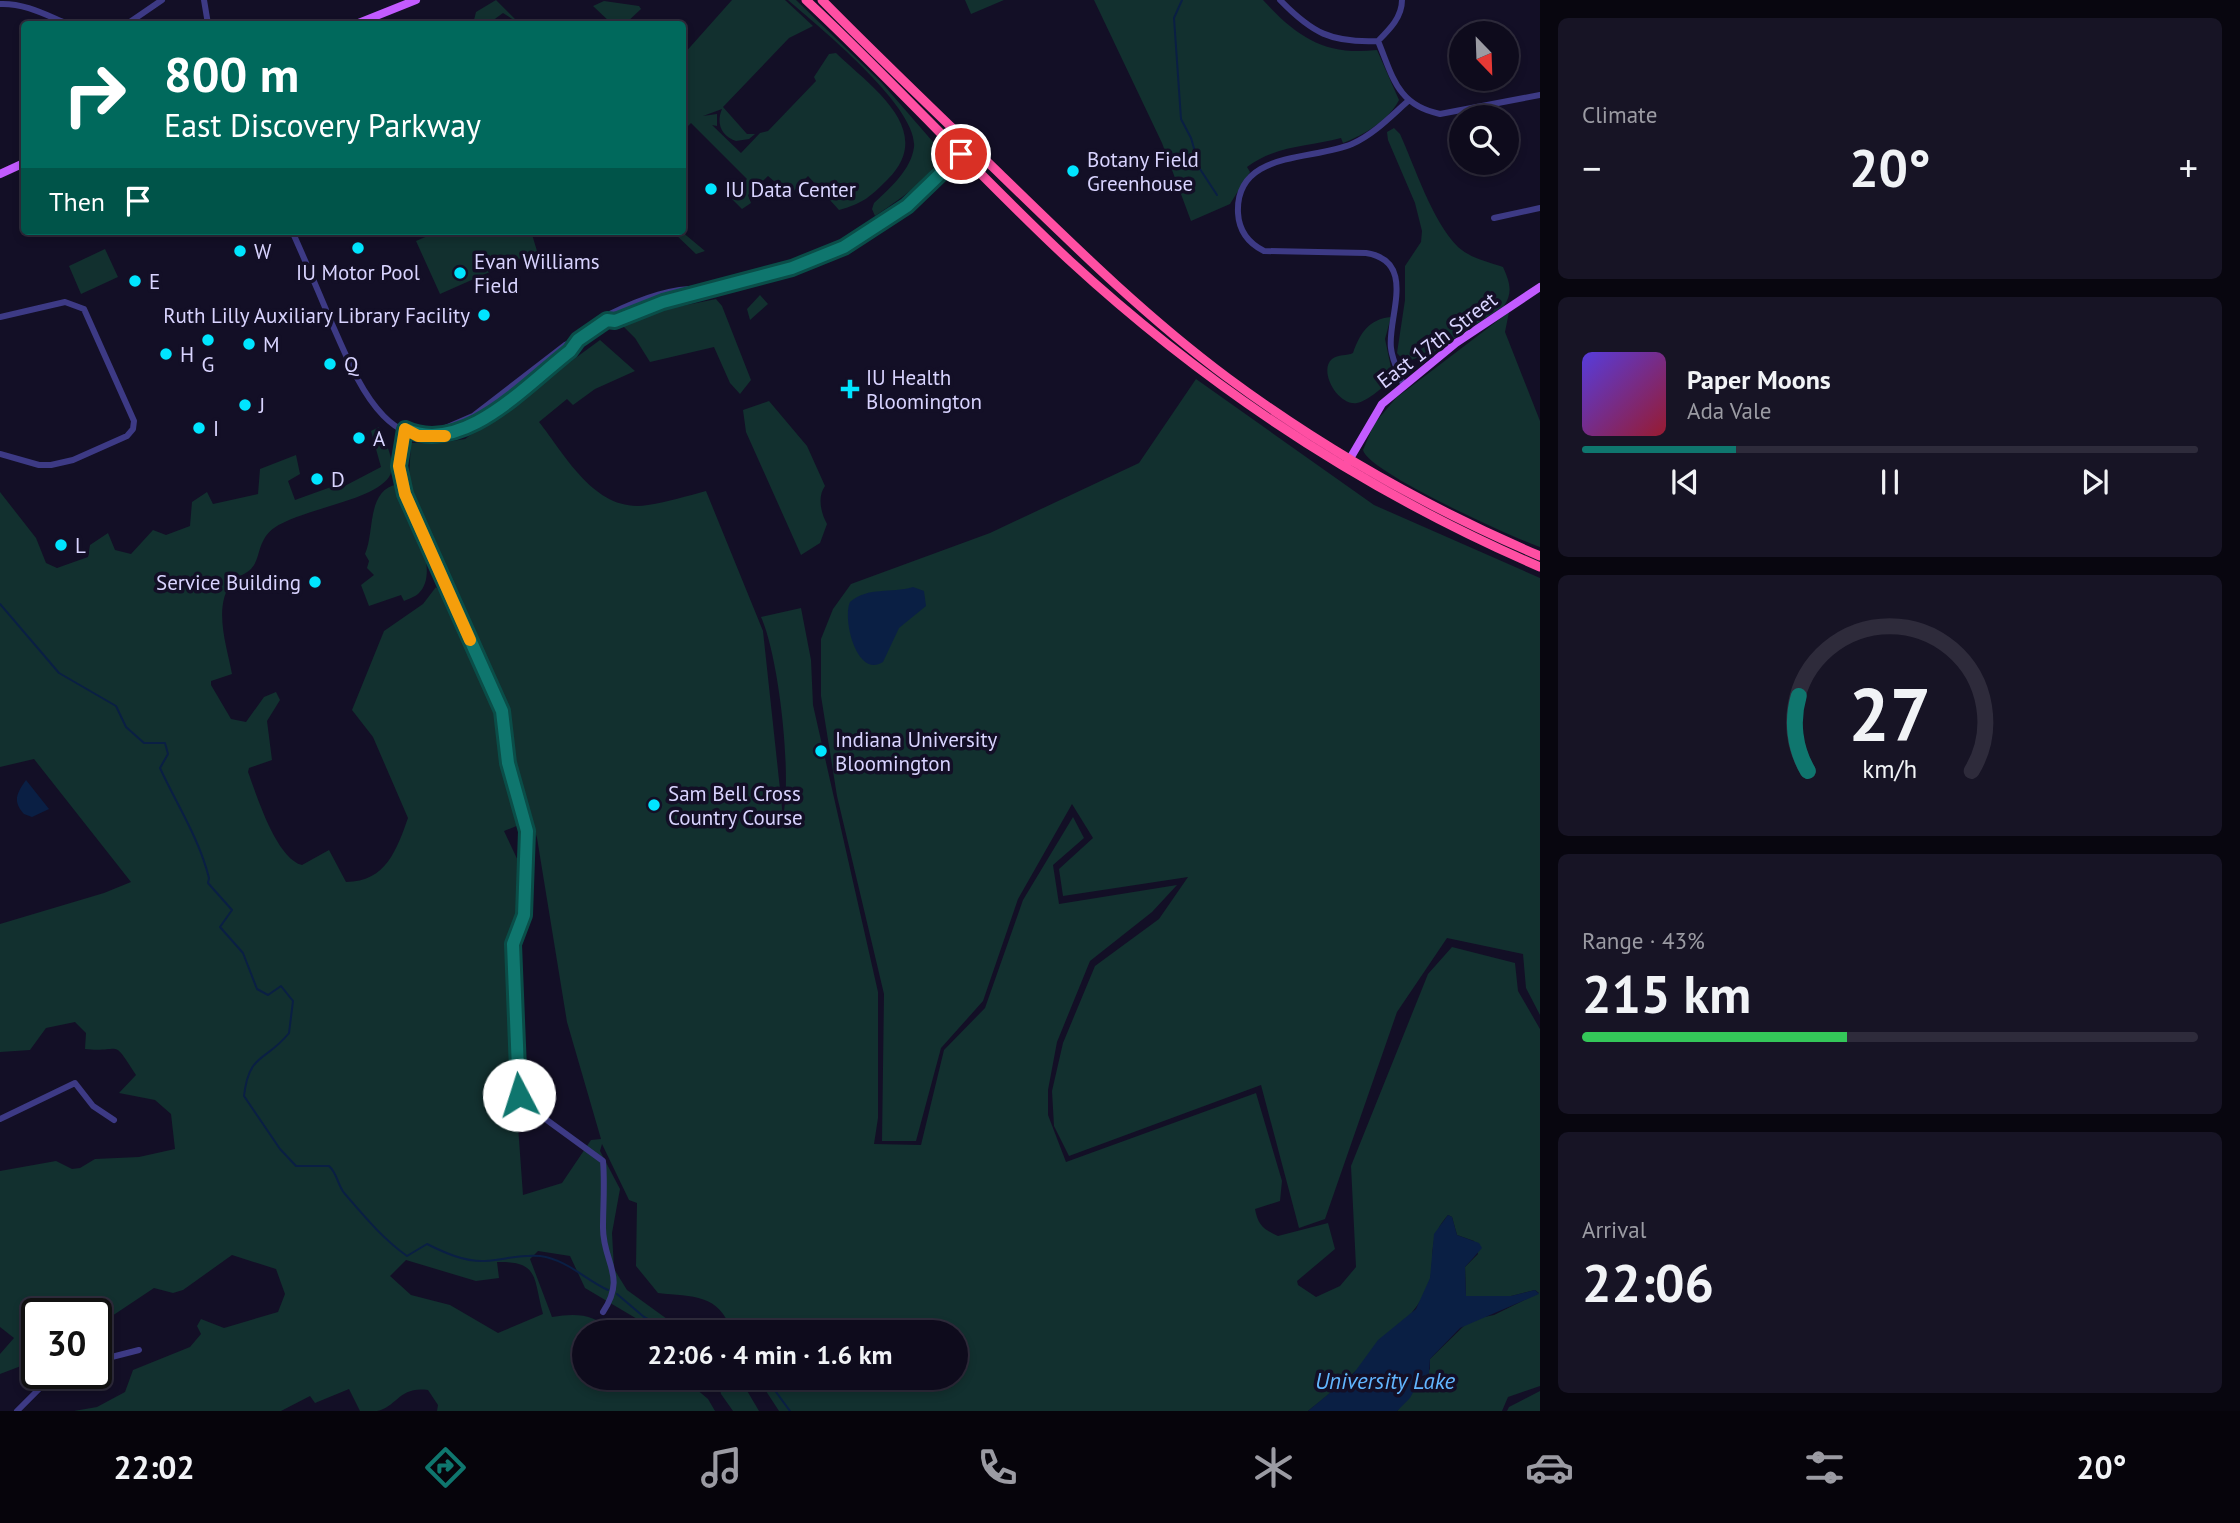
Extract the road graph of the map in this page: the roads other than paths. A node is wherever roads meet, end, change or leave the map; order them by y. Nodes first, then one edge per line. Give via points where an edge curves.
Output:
1 (162, 0) edge
2 (204, 0) edge
3 (415, 0) edge
4 (806, 0) edge
5 (822, 0) edge
6 (1280, 0) edge
7 (1402, 0) edge
8 (0, 4) edge
9 (61, 21) edge
10 (131, 21) edge
11 (208, 21) edge
12 (363, 21) edge
13 (1378, 41) junction
14 (1540, 95) edge
15 (1408, 102) junction
16 (970, 145) junction
17 (961, 154) junction
18 (21, 164) edge
19 (0, 174) edge
20 (1540, 208) edge
21 (1494, 218) dead end
22 (294, 235) edge
23 (1540, 287) edge
24 (0, 317) edge
25 (1403, 384) junction
26 (406, 430) junction
27 (0, 454) edge
28 (1348, 463) junction
29 (1540, 556) edge
30 (1540, 567) edge
31 (0, 1119) edge
32 (114, 1120) dead end
33 (603, 1312) dead end
34 (139, 1350) dead end
35 (112, 1357) edge
36 (39, 1389) edge
37 (17, 1411) edge

1 - 10 street
2 - 11 street
3 - 12 main road
4 - 17 highway
5 - 16 highway
6 - 13 street via 1306,27 1328,37
7 - 13 street via 1393,26
8 - 9 street via 15,4
13 - 15 street
14 - 15 street via 1440,114
15 - 25 street via 1379,128 1349,145 1274,161 1255,173 1239,195 1240,227 1253,246 1264,251 1366,253 1385,261 1395,278 1391,348
16 - 17 street
16 - 28 highway via 1166,329
17 - 26 street via 907,206 844,247 792,268 709,289 647,298 610,314 473,416 443,429
17 - 28 highway via 1069,259 1171,346 1269,419
18 - 19 main road
20 - 21 street
22 - 26 street via 361,390 383,417
23 - 25 main road, East 17th Street
24 - 27 street via 65,302 84,309 134,421 127,436 73,460 39,465
25 - 28 main road, East 17th Street via 1375,411
26 - 33 street via 399,466 405,494 502,711 508,763 527,831 524,915 513,944 519,1095 603,1161 603,1230 615,1286
28 - 29 highway
28 - 30 highway via 1449,525
31 - 32 street via 75,1083 93,1106
34 - 35 street
36 - 37 street

